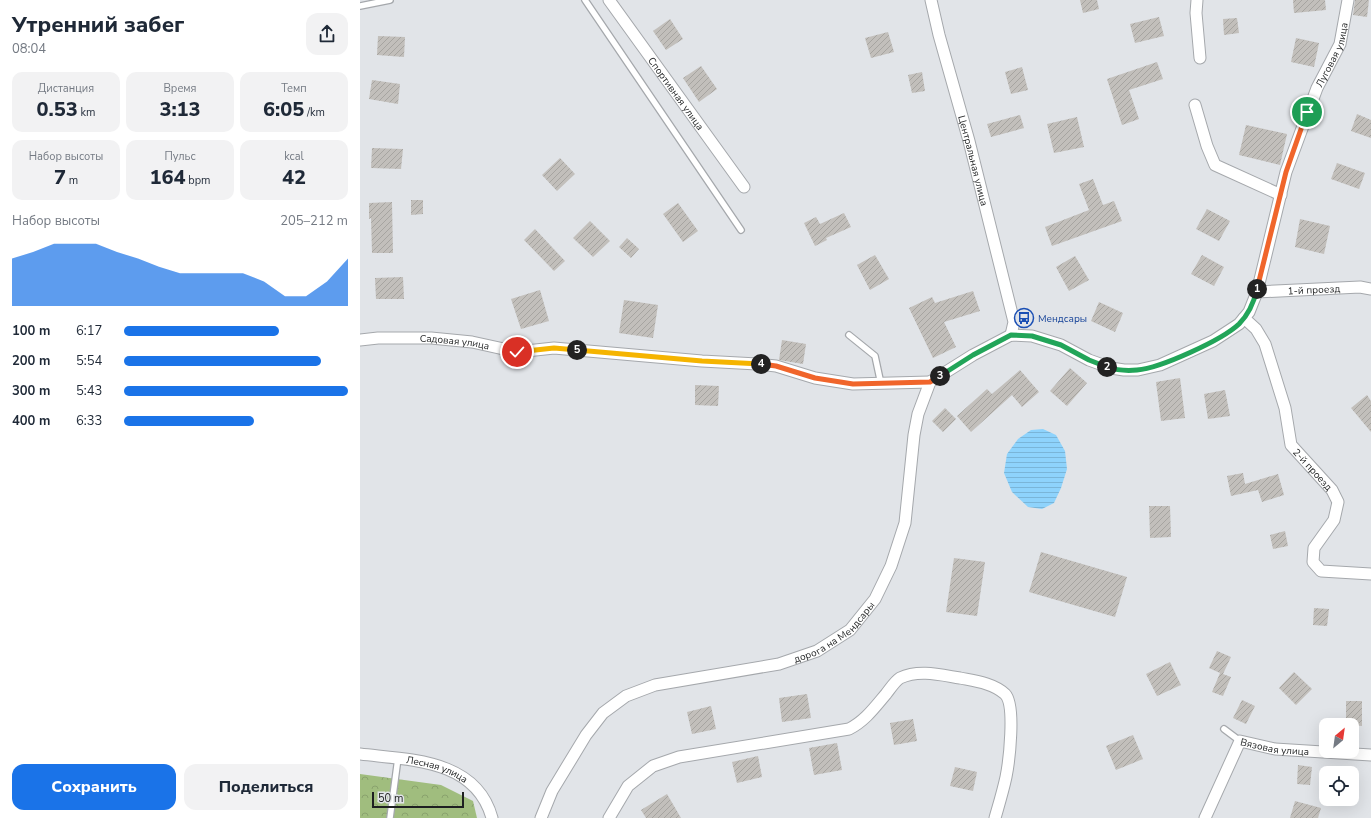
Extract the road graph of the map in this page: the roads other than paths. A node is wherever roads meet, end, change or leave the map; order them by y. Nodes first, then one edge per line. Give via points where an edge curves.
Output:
1 (390, 0) edge
2 (585, 0) edge
3 (609, 0) edge
4 (931, 0) edge
5 (1197, 0) edge
6 (1348, 0) edge
7 (360, 6) edge
8 (1200, 58) dead end
9 (1195, 105) dead end
10 (744, 187) dead end
11 (1281, 195) junction
12 (740, 230) dead end
13 (1371, 289) edge
14 (1257, 292) junction
15 (1244, 318) junction
16 (849, 335) dead end
17 (1011, 335) junction
18 (360, 340) edge
19 (930, 382) junction
20 (881, 384) junction
21 (1371, 574) edge
22 (1224, 729) dead end
23 (1240, 741) junction
24 (360, 754) edge
25 (1371, 755) edge
26 (398, 758) junction
27 (390, 818) edge
28 (492, 818) edge
29 (541, 818) edge
30 (609, 818) edge
31 (995, 818) edge
32 (1205, 818) edge

1 - 7 lane
2 - 12 lane
3 - 10 street, Спортивная улица
4 - 17 street, Центральная улица via 1014,322
5 - 8 street
6 - 11 street, Луговая улица via 1340,44 1307,112 1286,172
9 - 11 street via 1206,146 1215,165
11 - 14 street, Луговая улица
13 - 14 street, 1-й проезд via 1360,287
14 - 15 street, Луговая улица
15 - 17 street via 1213,341 1160,365 1138,370 1111,368 1061,345 1032,336
15 - 21 street, 2-й проезд via 1256,329 1264,344 1285,408 1291,445 1332,490 1338,502 1334,520 1314,548 1313,562 1321,571
16 - 20 lane via 875,356
17 - 19 street
18 - 20 street, Садовая улица via 431,338 472,342 517,352 554,348 757,364 776,366 815,378 853,384
19 - 20 street, Садовая улица
19 - 29 street, дорога на Мендсары via 918,414 914,435 906,523 891,566 875,599 850,630 817,651 779,664 655,685 626,696 603,713 586,735 552,791
22 - 23 lane
23 - 25 street, Вязовая улица via 1275,750
23 - 32 street, Вязовая улица
24 - 26 street, Лесная улица
26 - 27 lane
26 - 28 street, Лесная улица via 426,762 454,771 474,786 489,808
30 - 31 street via 628,786 653,766 679,757 849,729 858,725 869,714 899,679 910,675 933,674 980,681 997,688 1006,695 1011,705 1006,776

